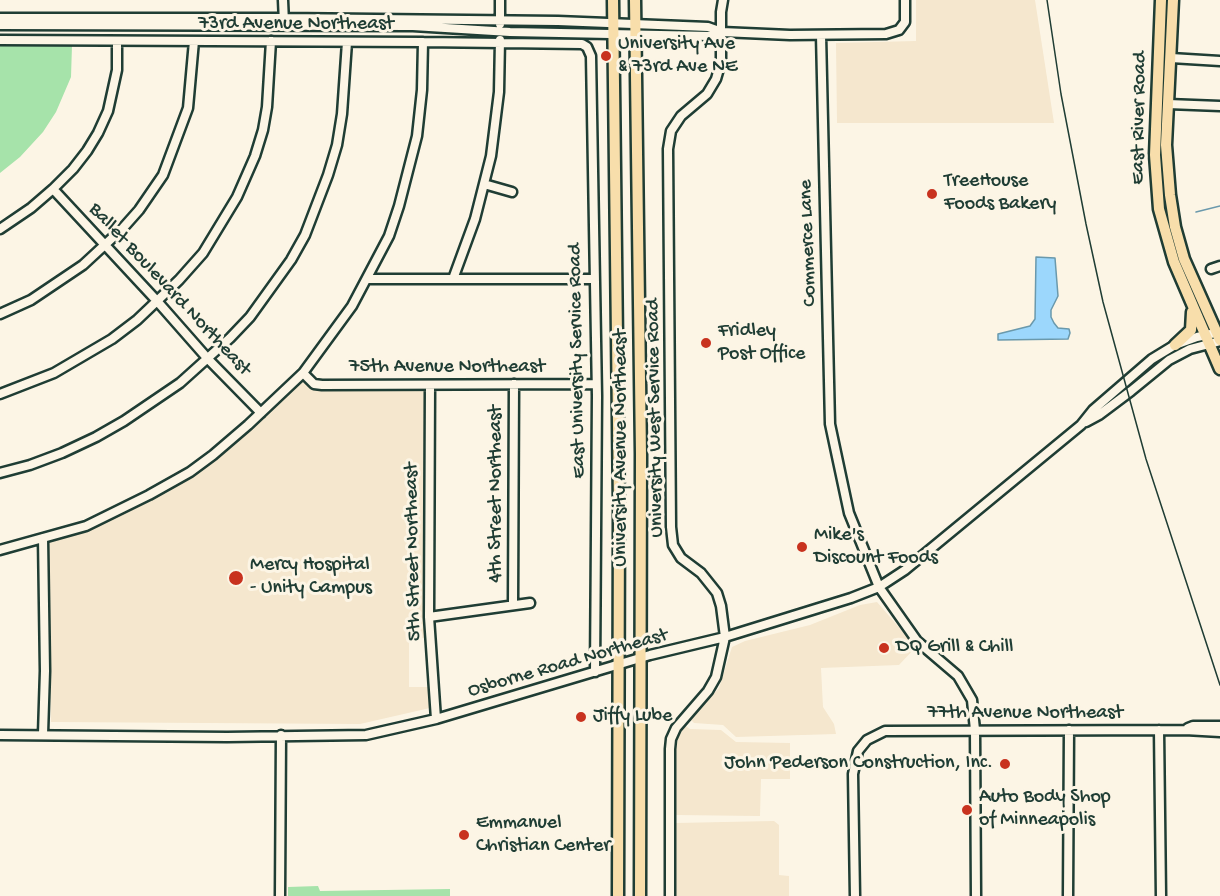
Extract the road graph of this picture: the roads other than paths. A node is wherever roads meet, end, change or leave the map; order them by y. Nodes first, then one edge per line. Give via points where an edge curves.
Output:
1 (284, 0) edge
2 (500, 0) edge
3 (613, 0) edge
4 (635, 0) edge
5 (723, 0) edge
6 (905, 0) edge
7 (1161, 0) edge
8 (1173, 0) edge
9 (0, 18) edge
10 (500, 21) junction
11 (284, 22) junction
12 (0, 25) edge
13 (614, 28) junction
14 (634, 29) junction
15 (500, 31) junction
16 (722, 32) junction
17 (821, 35) junction
18 (0, 40) edge
19 (117, 40) junction
20 (194, 41) junction
21 (271, 41) junction
22 (347, 42) junction
23 (423, 42) junction
24 (500, 44) junction
25 (590, 51) joint
26 (1171, 58) junction
27 (1220, 61) edge
28 (1168, 104) junction
29 (1220, 106) edge
30 (484, 184) junction
31 (52, 189) junction
32 (512, 192) dead end
33 (0, 229) edge
34 (105, 245) junction
35 (367, 279) junction
36 (453, 279) junction
37 (594, 279) junction
38 (158, 301) junction
39 (1191, 306) junction
40 (0, 314) edge
41 (1215, 338) edge
42 (1175, 345) junction
43 (208, 359) junction
44 (1220, 369) edge
45 (303, 373) junction
46 (514, 384) junction
47 (596, 384) junction
48 (430, 385) junction
49 (0, 394) edge
50 (261, 413) junction
51 (1081, 425) junction
52 (0, 473) edge
53 (43, 538) junction
54 (0, 550) edge
55 (879, 587) junction
56 (530, 603) dead end
57 (513, 604) junction
58 (429, 617) junction
59 (725, 638) junction
60 (640, 659) junction
61 (618, 665) junction
62 (595, 672) junction
63 (436, 719) junction
64 (1220, 726) edge
65 (975, 730) junction
66 (1069, 730) junction
67 (1159, 730) junction
68 (1185, 730) junction
69 (1220, 732) edge
70 (43, 734) junction
71 (0, 735) edge
72 (281, 735) junction
73 (280, 896) edge
74 (618, 896) edge
75 (640, 896) edge
76 (670, 896) edge
77 (855, 896) edge
78 (976, 896) edge
79 (1068, 896) edge
80 (1161, 896) edge

1 - 11 street
2 - 10 street
3 - 13 main road, University Avenue Northeast
4 - 14 main road, University Avenue Northeast
5 - 16 street, University West Service Road
6 - 17 street, 73rd Avenue Northeast via 905,22 899,30 886,34
7 - 39 main road, East River Road via 1156,186 1169,250
8 - 26 main road, East River Road
9 - 11 street, 73rd Avenue Northeast
10 - 11 street, 73rd Avenue Northeast
10 - 13 street, 73rd Avenue Northeast
10 - 15 street
11 - 12 street, 73rd Avenue Northeast
11 - 15 street, 73rd Avenue Northeast
13 - 14 street, 73rd Avenue Northeast
13 - 15 street, 73rd Avenue Northeast
13 - 61 main road, University Avenue Northeast
14 - 16 street, 73rd Avenue Northeast via 710,36
14 - 60 main road, University Avenue Northeast
15 - 24 street
16 - 17 street, 73rd Avenue Northeast
16 - 59 street, University West Service Road via 716,79 707,94 671,131 668,149 673,545 717,593
17 - 55 street, Commerce Lane via 830,424 849,513
18 - 19 street, 73rd Avenue Northeast
19 - 20 street, 73rd Avenue Northeast
19 - 31 street via 117,70 108,111 87,151
20 - 21 street, 73rd Avenue Northeast
20 - 34 street via 188,108 170,158 139,210
21 - 22 street, 73rd Avenue Northeast
21 - 38 street via 263,130 249,174 203,254
22 - 23 street, 73rd Avenue Northeast
22 - 43 street via 337,145 305,235 250,317
23 - 24 street, 73rd Avenue Northeast
23 - 35 street via 415,146 389,236
24 - 25 street, 73rd Avenue Northeast via 582,45
24 - 30 street via 496,123
25 - 37 street, East University Service Road
26 - 27 street
26 - 28 main road, East River Road
28 - 29 street
28 - 41 main road, East River Road via 1167,169 1175,227
30 - 32 street
30 - 36 street
31 - 33 street
31 - 34 street, Ballet Boulevard Northeast
34 - 38 street, Ballet Boulevard Northeast
34 - 40 street via 58,284
35 - 36 street
35 - 45 street
36 - 37 street
37 - 47 street, East University Service Road
38 - 43 street, Ballet Boulevard Northeast
38 - 49 street via 85,356
39 - 41 main road, East River Road
39 - 42 main road via 1191,330
41 - 42 street, Osborne Road Northeast
41 - 44 main road, East River Road
41 - 51 street, Osborne Road Northeast via 1168,360
42 - 51 street, Osborne Road Northeast via 1136,373
43 - 50 street, Ballet Boulevard Northeast
43 - 52 street via 154,402 96,438
45 - 48 street, 75th Avenue Northeast via 314,384
45 - 50 street
46 - 47 street, 75th Avenue Northeast
46 - 48 street, 75th Avenue Northeast
46 - 57 street, 4th Street Northeast
47 - 62 street, East University Service Road
48 - 58 street, 5th Street Northeast
50 - 53 street via 190,472 86,526
51 - 55 street, Osborne Road Northeast via 905,570
53 - 54 street
53 - 70 street
55 - 59 street, Osborne Road Northeast
55 - 65 street, Commerce Lane via 917,641 958,676 972,700
56 - 57 street
57 - 58 street
58 - 63 street, 5th Street Northeast
59 - 60 street, Osborne Road Northeast
59 - 76 street, University West Service Road via 716,677 671,739
60 - 61 street, Osborne Road Northeast
60 - 75 main road, University Avenue Northeast
61 - 62 street, Osborne Road Northeast
61 - 74 main road, University Avenue Northeast
62 - 63 street, Osborne Road Northeast
63 - 72 street, Osborne Road Northeast via 366,735
64 - 68 street, 77th Avenue Northeast via 1193,726
65 - 66 street, 77th Avenue Northeast
65 - 77 street, 77th Avenue Northeast via 885,730 867,740 858,751 853,774
65 - 78 street, Commerce Lane
66 - 67 street, 77th Avenue Northeast
66 - 79 street
67 - 68 street, 77th Avenue Northeast
67 - 80 street
68 - 69 street, 77th Avenue Northeast
70 - 71 street, Osborne Road Northeast
70 - 72 street, Osborne Road Northeast
72 - 73 street

